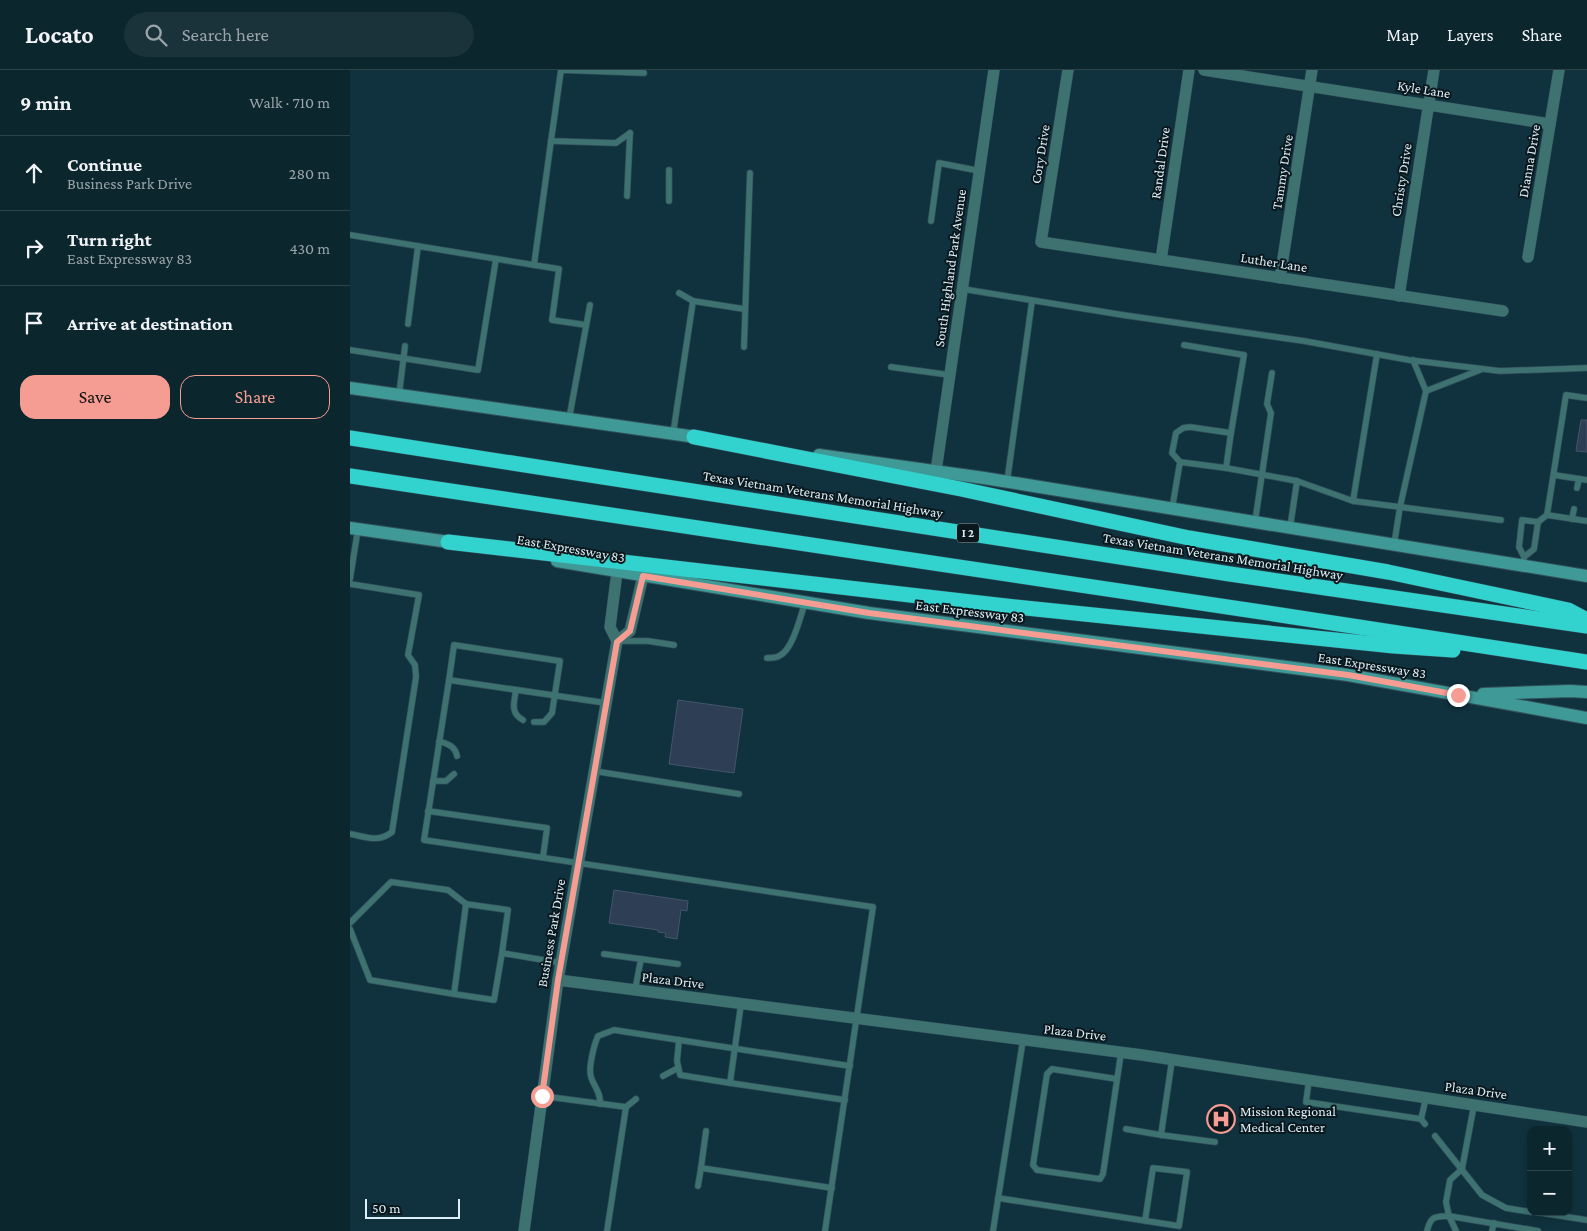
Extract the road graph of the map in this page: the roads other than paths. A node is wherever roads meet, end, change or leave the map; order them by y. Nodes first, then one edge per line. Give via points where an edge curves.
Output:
1 (994, 70) edge
2 (1068, 70) edge
3 (1189, 70) edge
4 (1204, 70) edge
5 (1312, 70) edge
6 (1434, 70) edge
7 (1559, 70) edge
8 (644, 73) dead end
9 (1310, 86) junction
10 (1428, 105) junction
11 (1550, 124) junction
12 (551, 141) junction
13 (669, 170) dead end
14 (980, 171) junction
15 (750, 173) dead end
16 (627, 196) dead end
17 (669, 202) dead end
18 (931, 221) dead end
19 (350, 235) edge
20 (1041, 242) joint
21 (418, 246) junction
22 (1528, 256) dead end
23 (496, 259) junction
24 (1161, 260) junction
25 (534, 265) junction
26 (1280, 278) junction
27 (962, 288) junction
28 (679, 293) dead end
29 (1399, 296) junction
30 (693, 301) junction
31 (1032, 301) junction
32 (590, 305) dead end
33 (744, 309) junction
34 (1503, 311) dead end
35 (408, 324) dead end
36 (586, 325) junction
37 (1184, 345) dead end
38 (405, 346) dead end
39 (744, 347) dead end
40 (350, 350) edge
41 (1377, 354) junction
42 (404, 358) junction
43 (1413, 360) junction
44 (892, 367) dead end
45 (1587, 368) edge
46 (1483, 369) junction
47 (1272, 373) dead end
48 (950, 375) junction
49 (350, 388) edge
50 (1426, 391) junction
51 (399, 395) junction
52 (1587, 398) edge
53 (569, 419) junction
54 (1231, 433) junction
55 (673, 434) junction
56 (694, 437) junction
57 (350, 438) edge
58 (1180, 462) junction
59 (1226, 468) junction
60 (936, 471) junction
61 (1262, 475) junction
62 (1554, 475) junction
63 (350, 476) edge
64 (1579, 479) junction
65 (1587, 480) edge
66 (1297, 481) junction
67 (1007, 482) junction
68 (1577, 488) dead end
69 (1353, 501) junction
70 (1400, 507) junction
71 (1172, 509) junction
72 (1574, 509) dead end
73 (1547, 515) junction
74 (1572, 519) junction
75 (1501, 520) dead end
76 (1587, 521) edge
77 (1255, 522) junction
78 (1538, 522) junction
79 (354, 528) edge
80 (1290, 528) junction
81 (448, 542) junction
82 (1394, 545) junction
83 (1524, 562) junction
84 (1554, 571) junction
85 (617, 572) junction
86 (643, 576) junction
87 (1587, 576) edge
88 (350, 579) edge
89 (1587, 582) edge
90 (350, 584) edge
91 (805, 603) junction
92 (1587, 620) edge
93 (1587, 626) edge
94 (617, 642) junction
95 (674, 645) dead end
96 (767, 658) dead end
97 (1560, 658) junction
98 (1587, 662) edge
99 (449, 680) junction
100 (516, 690) junction
101 (1587, 692) edge
102 (1458, 695) junction
103 (555, 696) junction
104 (606, 703) junction
105 (1587, 718) edge
106 (523, 720) dead end
107 (534, 722) dead end
108 (439, 740) junction
109 (457, 756) dead end
110 (594, 771) junction
111 (454, 774) dead end
112 (433, 781) junction
113 (739, 794) dead end
114 (428, 811) junction
115 (350, 834) edge
116 (542, 857) junction
117 (578, 863) junction
118 (466, 904) junction
119 (350, 923) edge
120 (350, 929) edge
121 (502, 953) junction
122 (604, 954) dead end
123 (641, 959) junction
124 (561, 963) junction
125 (678, 964) dead end
126 (558, 980) junction
127 (635, 990) junction
128 (454, 994) junction
129 (741, 1004) junction
130 (857, 1019) junction
131 (680, 1040) junction
132 (1023, 1040) junction
133 (735, 1049) junction
134 (1121, 1053) junction
135 (1172, 1060) junction
136 (850, 1066) junction
137 (678, 1068) junction
138 (663, 1076) dead end
139 (1118, 1079) junction
140 (1309, 1080) junction
141 (730, 1082) junction
142 (542, 1096) junction
143 (1426, 1098) junction
144 (636, 1099) dead end
145 (845, 1100) junction
146 (600, 1104) junction
147 (1474, 1105) junction
148 (626, 1108) junction
149 (1421, 1118) junction
150 (1587, 1122) edge
151 (1425, 1124) dead end
152 (1126, 1129) dead end
153 (706, 1131) dead end
154 (1161, 1135) junction
155 (1435, 1136) dead end
156 (1215, 1142) dead end
157 (701, 1168) junction
158 (1462, 1169) junction
159 (698, 1186) dead end
160 (832, 1188) junction
161 (998, 1198) junction
162 (1527, 1211) edge
163 (1449, 1216) junction
164 (1561, 1216) edge
165 (1145, 1220) junction
166 (1587, 1220) edge
167 (1494, 1223) junction
168 (1427, 1230) edge
169 (524, 1231) edge
170 (607, 1231) edge
171 (825, 1231) edge
172 (993, 1231) edge
173 (1456, 1231) edge
174 (1492, 1231) edge
175 (1538, 1231) edge

1 - 14 street, South Highland Park Avenue
2 - 20 street, Cory Drive
3 - 24 street, Randal Drive
4 - 9 street, Kyle Lane
5 - 9 street, Tammy Drive
6 - 10 street, Christy Drive
7 - 11 street, Dianna Drive
8 - 12 lane via 561,70
9 - 10 street, Kyle Lane
9 - 26 street, Tammy Drive
10 - 11 street, Kyle Lane
10 - 29 street, Christy Drive
11 - 22 street, Dianna Drive
12 - 16 lane via 616,143 630,133
12 - 25 lane
13 - 17 lane
14 - 18 lane via 939,162
14 - 27 street, South Highland Park Avenue
15 - 33 lane
19 - 21 lane
20 - 24 street, Luther Lane
21 - 23 lane
21 - 35 lane
23 - 25 lane
23 - 42 lane via 478,370
24 - 26 street, Luther Lane
25 - 36 lane via 559,269 552,320
26 - 29 street, Luther Lane
27 - 31 lane
27 - 48 street, South Highland Park Avenue
28 - 30 lane
29 - 34 street, Luther Lane
30 - 33 lane
30 - 55 lane
31 - 41 lane
31 - 67 lane
32 - 36 lane
33 - 39 lane
36 - 53 lane
37 - 54 lane via 1244,355
38 - 42 lane
40 - 42 lane
41 - 43 lane
41 - 69 lane
42 - 51 lane
43 - 46 lane
43 - 50 lane
44 - 48 lane
45 - 46 lane
46 - 50 lane
47 - 61 lane via 1267,404 1271,413
48 - 60 street, South Highland Park Avenue
49 - 51 main road
50 - 70 lane
51 - 53 main road
52 - 62 lane via 1566,395
53 - 55 main road
54 - 58 lane via 1183,428 1176,433 1172,453
54 - 59 lane
55 - 56 main road
56 - 60 main road
56 - 92 highway via 1189,538 1388,572 1568,610
57 - 93 highway, Texas Vietnam Veterans Memorial Highway / I 2
58 - 59 lane
58 - 71 lane
59 - 61 lane
60 - 67 main road
61 - 66 lane
61 - 77 lane
62 - 64 lane
62 - 73 lane
63 - 97 highway
64 - 65 lane
64 - 68 lane
66 - 69 lane
66 - 80 lane
67 - 71 main road
69 - 70 lane
70 - 75 lane
70 - 82 lane
71 - 77 main road
72 - 74 lane
73 - 74 lane
73 - 78 lane
74 - 76 lane
77 - 80 main road
78 - 83 lane via 1534,549
78 - 83 lane via 1522,520 1519,547
79 - 81 main road, East Expressway 83
79 - 88 lane
80 - 82 main road
81 - 85 main road, East Expressway 83
81 - 97 highway via 1027,608 1394,646
82 - 83 main road
83 - 84 main road
84 - 87 main road
84 - 89 main road
85 - 86 main road, East Expressway 83
85 - 94 street, Business Park Drive via 610,627
86 - 91 main road, East Expressway 83
86 - 94 street, Business Park Drive via 630,631
90 - 115 lane via 419,595 408,656 416,677 392,832 376,839
91 - 96 lane via 787,649 779,656
91 - 102 main road, East Expressway 83 via 1348,675
94 - 95 lane via 648,641
94 - 104 street, Business Park Drive
97 - 98 highway
99 - 100 lane
99 - 103 lane via 454,646 560,661
99 - 108 lane
100 - 103 lane
100 - 106 lane via 514,713
101 - 102 main road
102 - 105 main road, East Expressway 83
103 - 104 lane
103 - 107 lane via 549,718 544,722
104 - 110 street, Business Park Drive
108 - 109 lane via 452,746
108 - 112 lane
110 - 113 lane
110 - 117 street, Business Park Drive
111 - 112 lane via 446,781
112 - 114 lane
114 - 116 lane via 424,840
114 - 116 lane via 547,828
116 - 117 lane
117 - 124 street, Business Park Drive
117 - 130 lane via 873,907
118 - 119 lane via 448,890 391,882
118 - 121 lane via 508,910
118 - 128 lane
120 - 128 lane via 370,980
121 - 124 lane
121 - 128 lane via 494,1000
122 - 123 lane
123 - 125 lane
123 - 127 lane
124 - 126 street, Business Park Drive
126 - 127 street, Plaza Drive
126 - 142 street, Business Park Drive
127 - 129 street, Plaza Drive
129 - 130 street, Plaza Drive
129 - 133 lane
130 - 132 street, Plaza Drive
130 - 136 lane
131 - 133 lane
131 - 137 lane
131 - 146 lane via 614,1030 598,1036 590,1076 601,1096
132 - 134 street, Plaza Drive
132 - 161 lane
133 - 136 lane
133 - 141 lane
134 - 135 street, Plaza Drive
134 - 139 lane
135 - 140 street, Plaza Drive
135 - 154 lane
136 - 145 lane
137 - 138 lane
137 - 141 lane via 680,1075
139 - 139 lane via 1100,1179 1037,1170 1033,1165 1047,1074 1052,1069
140 - 143 street, Plaza Drive
140 - 149 lane via 1306,1102
141 - 145 lane
142 - 146 lane
142 - 169 street, Business Park Drive
143 - 147 street, Plaza Drive
143 - 149 lane
144 - 148 lane
145 - 160 lane
146 - 148 lane
147 - 150 street, Plaza Drive
147 - 158 lane
148 - 170 lane
149 - 151 lane
152 - 154 lane
153 - 157 lane
154 - 156 lane
155 - 158 lane
157 - 159 lane
157 - 160 lane
158 - 162 lane via 1482,1195 1506,1208
158 - 163 lane via 1450,1180 1446,1202
160 - 171 lane
161 - 165 lane
161 - 172 lane
163 - 167 lane
163 - 168 lane via 1435,1217
163 - 173 lane
164 - 166 lane
165 - 165 lane via 1179,1226 1187,1172 1153,1168
167 - 174 lane
167 - 175 lane

